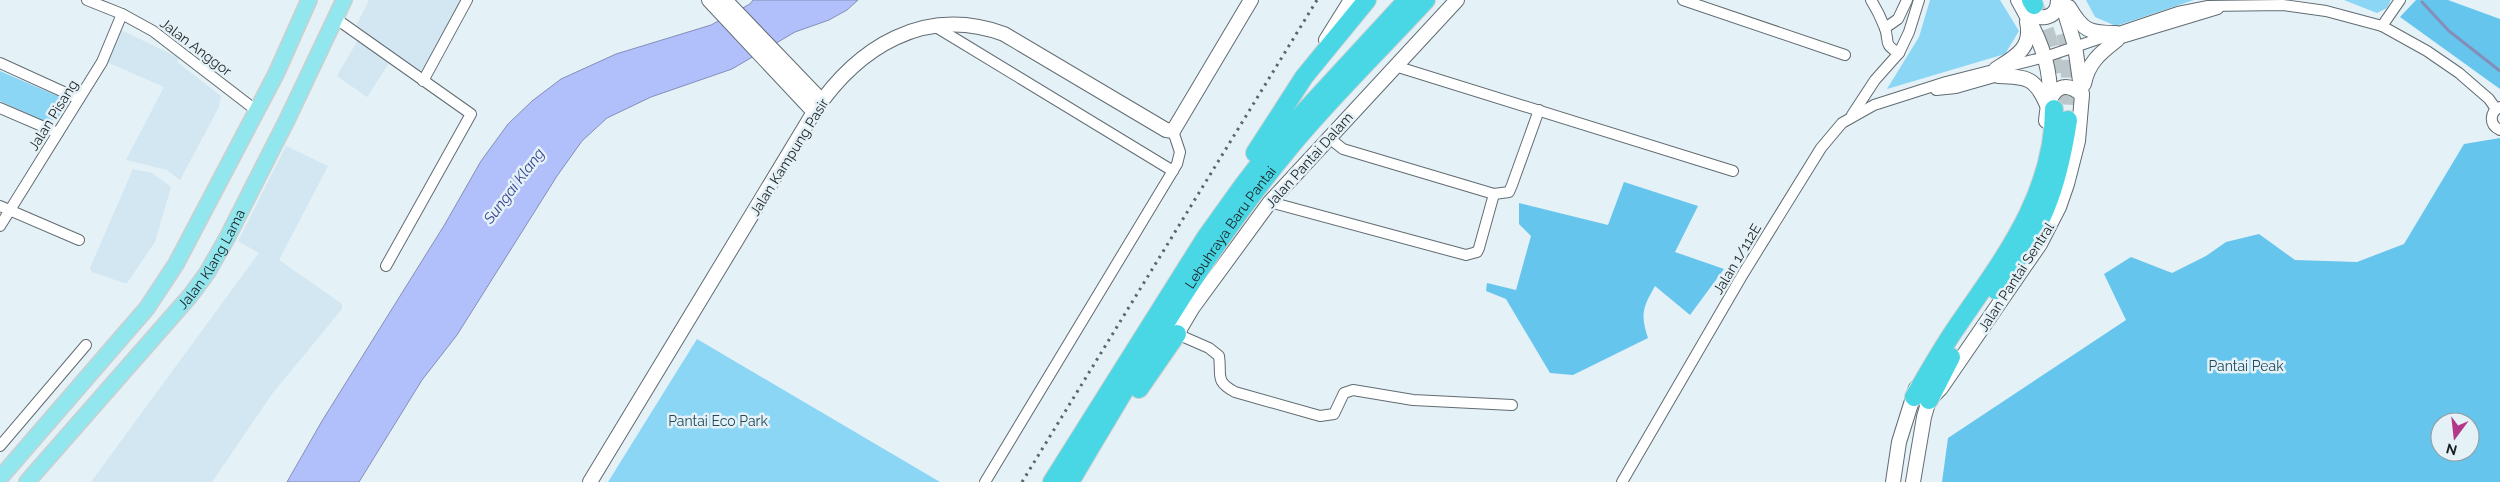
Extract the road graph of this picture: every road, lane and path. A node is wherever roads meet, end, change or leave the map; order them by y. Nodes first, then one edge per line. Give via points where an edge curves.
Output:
1 (87, 0) edge
2 (308, 0) edge
3 (344, 0) edge
4 (467, 0) edge
5 (709, 0) edge
6 (725, 0) edge
7 (1251, 0) edge
8 (1407, 0) edge
9 (1426, 0) edge
10 (1457, 0) edge
11 (1684, 0) edge
12 (1871, 0) edge
13 (1907, 0) edge
14 (1919, 0) edge
15 (2061, 0) edge
16 (2400, 0) edge
17 (1358, 4) edge
18 (2027, 4) edge
19 (122, 14) junction
20 (335, 18) junction
21 (2382, 26) junction
22 (936, 27) junction
23 (1885, 28) junction
24 (2117, 36) junction
25 (2076, 49) junction
26 (1899, 53) junction
27 (1845, 55) dead end
28 (2046, 59) junction
29 (0, 63) edge
30 (1395, 66) junction
31 (1997, 73) junction
32 (424, 80) junction
33 (793, 80) junction
34 (2082, 95) junction
35 (79, 99) junction
36 (818, 107) junction
37 (2051, 107) junction
38 (0, 108) edge
39 (2498, 108) edge
40 (1539, 110) junction
41 (257, 111) junction
42 (1852, 116) junction
43 (2068, 120) tunnel mouth
44 (2500, 130) edge
45 (1173, 131) junction
46 (58, 133) junction
47 (1329, 138) junction
48 (1173, 171) junction
49 (1733, 171) dead end
50 (1244, 184) junction
51 (1494, 194) junction
52 (1270, 202) junction
53 (0, 206) edge
54 (11, 210) junction
55 (0, 226) edge
56 (80, 240) dead end
57 (386, 266) dead end
58 (1177, 334) junction
59 (86, 345) dead end
60 (1922, 399) junction
61 (1512, 405) dead end
62 (0, 446) edge
63 (1084, 459) junction
64 (0, 478) edge
65 (27, 482) edge
66 (590, 482) edge
67 (985, 482) edge
68 (1052, 482) edge
69 (1070, 482) edge
70 (1622, 482) edge
71 (1894, 482) edge
72 (1912, 482) edge

1 - 19 street, Jalan Anggor
2 - 41 main road, Jalan Klang Lama
3 - 20 main road, Jalan Klang Lama
4 - 32 street
5 - 33 main road
6 - 33 main road
7 - 45 main road
8 - 50 highway, Lebuhraya Baru Pantai via 1278,140
9 - 63 highway, Lebuhraya Baru Pantai via 1290,146 1255,191 1168,322
10 - 30 main road, Jalan Pantai Dalam
11 - 27 street
12 - 23 street
13 - 23 street via 1898,19
14 - 26 street
15 - 18 main road via 2049,17 2038,18
15 - 24 main road via 2087,30
15 - 25 main road, Jalan Pantai Sentral
16 - 21 street
17 - 50 highway via 1304,77 1255,154
18 - 28 main road
18 - 31 main road via 2025,48
19 - 35 street, Jalan Pisang via 102,62
19 - 41 street, Jalan Anggor via 153,30
20 - 32 street
20 - 65 main road, Jalan Klang Lama via 287,120 207,273
21 - 24 street, Jalan 1/112E via 2326,11 2283,5 2228,5
21 - 39 street, Jalan 1/112E via 2427,51
22 - 36 main road, Jalan Kampung Pasir via 899,34 872,50
22 - 45 main road, Jalan Kampung Pasir via 968,24 1004,34 1166,130
22 - 48 street
23 - 26 street via 1886,42
24 - 25 street, Jalan 1/112E
24 - 34 main road via 2091,62
25 - 28 street, Jalan 1/112E
25 - 34 main road, Jalan Pantai Sentral
26 - 42 street via 1875,80
28 - 31 street, Jalan 1/112E
28 - 37 main road
29 - 35 street
30 - 40 street
30 - 47 main road, Jalan Pantai Dalam
31 - 37 main road via 2030,79
31 - 42 street, Jalan 1/112E via 1956,88 1915,93 1874,105
32 - 57 street via 471,114
33 - 36 main road
34 - 37 main road via 2072,87 2064,86 2052,93
34 - 60 main road, Jalan Pantai Sentral via 2078,142 2067,184 2050,226 1941,388
35 - 46 street, Jalan Pisang
36 - 66 main road, Jalan Kampung Pasir
37 - 60 highway via 2051,150 2032,210 2009,252 1940,353
38 - 46 street
39 - 44 street via 2491,119
40 - 49 street
40 - 51 street via 1509,192
41 - 64 main road, Jalan Klang Lama via 176,264 147,308
42 - 70 street, Jalan 1/112E via 1834,131 1804,175
43 - 60 highway via 2058,178 2036,231
45 - 48 street via 1180,152
46 - 54 street, Jalan Pisang
47 - 51 street via 1342,149
47 - 52 main road, Jalan Pantai Dalam
48 - 67 street
50 - 68 highway, Lebuhraya Baru Pantai via 1206,237
51 - 52 street via 1479,248 1477,252 1466,255
52 - 58 main road, Jalan Pantai Dalam
53 - 54 street
54 - 55 street, Jalan Pisang
54 - 56 street
58 - 61 street via 1220,356 1220,378 1226,387 1320,416 1334,414 1344,393 1353,390 1413,400
58 - 63 highway via 1124,410
59 - 62 street
60 - 71 main road, Jalan Pantai Sentral via 1904,421
60 - 72 main road, Jalan Pantai Sentral
63 - 69 highway, Lebuhraya Baru Pantai

